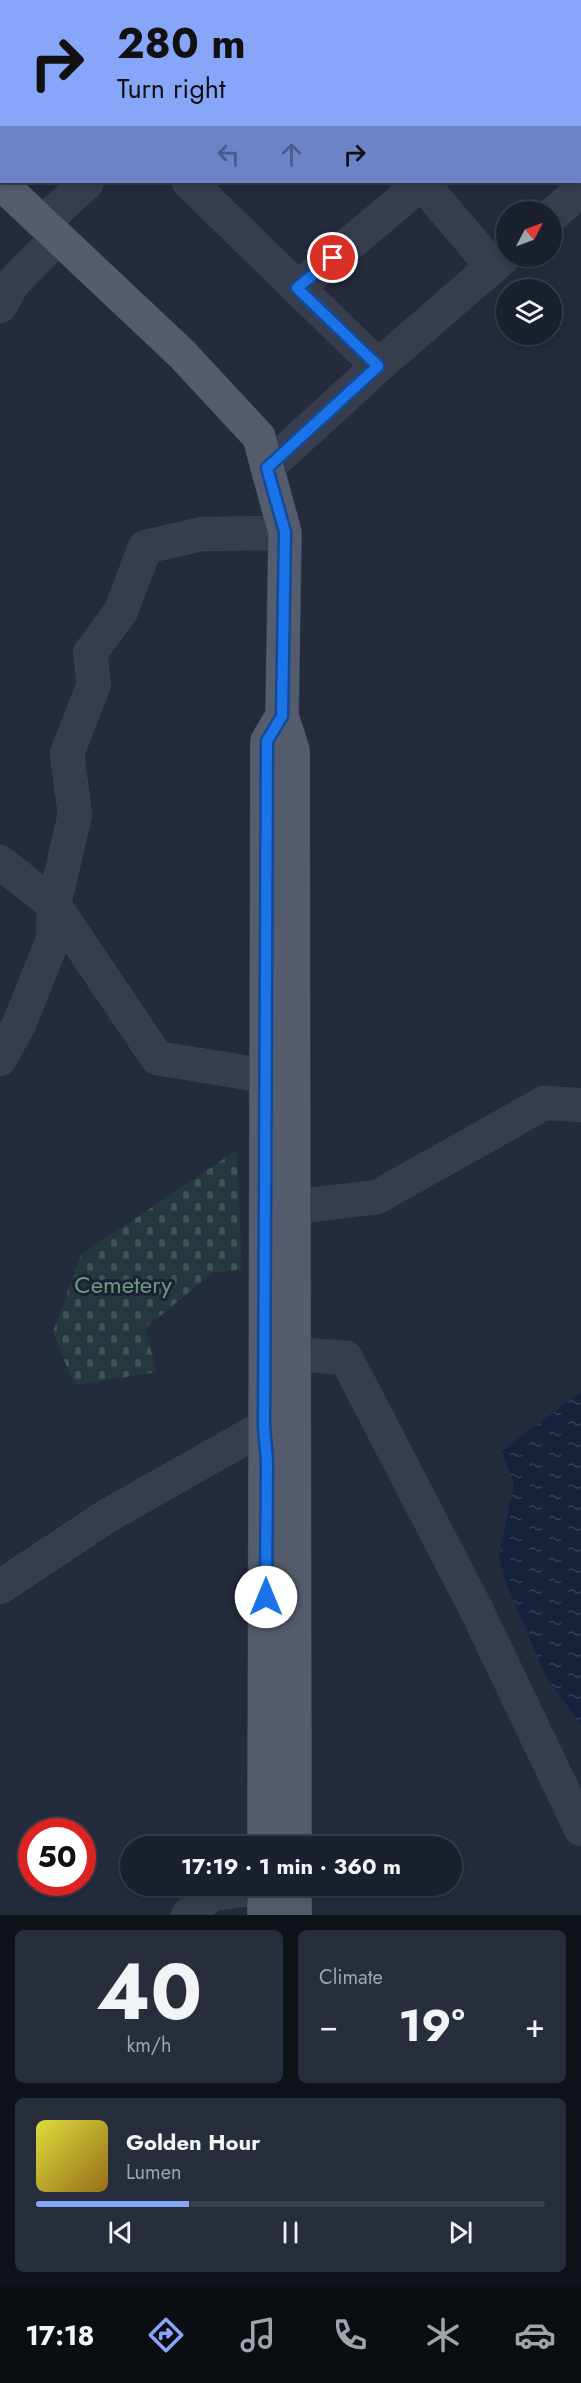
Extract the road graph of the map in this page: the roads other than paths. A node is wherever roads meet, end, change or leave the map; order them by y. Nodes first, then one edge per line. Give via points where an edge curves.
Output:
1 (6, 183) edge
2 (86, 183) edge
3 (420, 183) edge
4 (422, 183) edge
5 (206, 187) edge
6 (51, 230) junction
7 (496, 256) edge
8 (496, 263) edge
9 (297, 288) junction
10 (0, 306) edge
11 (378, 366) junction
12 (267, 468) junction
13 (285, 532) junction
14 (282, 716) junction
15 (0, 862) edge
16 (54, 905) junction
17 (0, 1059) edge
18 (266, 1076) junction
19 (581, 1105) edge
20 (294, 1207) junction
21 (294, 1354) junction
22 (264, 1427) junction
23 (0, 1587) edge
24 (581, 1829) edge
25 (264, 1836) edge
26 (295, 1836) edge
27 (210, 1896) edge
28 (275, 1896) edge
29 (188, 1915) edge
30 (295, 1915) edge

1 - 6 main road via 12,194
2 - 6 street
3 - 9 street
4 - 7 street
5 - 9 street
6 - 10 street
6 - 12 main road via 182,354 259,437
8 - 11 street
9 - 11 street
11 - 12 street
12 - 13 main road
13 - 14 main road
13 - 16 street via 202,534 145,547 121,610 90,653 94,684 67,754 75,814
14 - 18 main road via 267,741
14 - 20 main road via 292,750
15 - 16 street
16 - 17 street via 52,939 19,1024
16 - 18 street via 158,1058
18 - 22 main road
19 - 20 street via 544,1103 377,1197
20 - 21 main road
21 - 24 street via 346,1358 476,1609
21 - 26 main road
22 - 23 street via 107,1516
22 - 25 main road
27 - 29 street
28 - 30 main road

